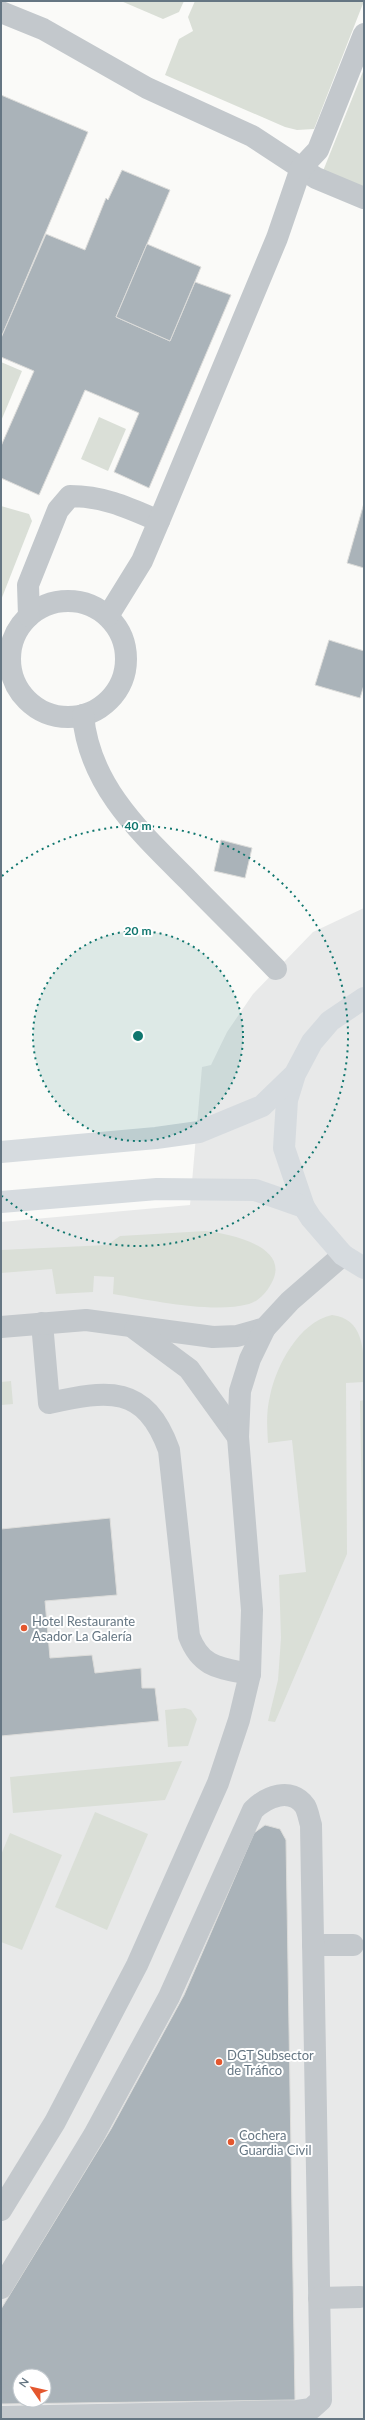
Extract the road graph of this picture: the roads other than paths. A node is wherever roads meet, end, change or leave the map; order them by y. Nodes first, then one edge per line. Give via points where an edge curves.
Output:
1 (1, 12) edge
2 (364, 34) edge
3 (301, 168) junction
4 (364, 198) edge
5 (159, 521) junction
6 (29, 616) junction
7 (108, 616) junction
8 (7, 690) edge
9 (83, 715) junction
10 (276, 969) dead end
11 (364, 998) edge
12 (295, 1074) junction
13 (1, 1152) edge
14 (1, 1202) edge
15 (304, 1207) junction
16 (343, 1255) junction
17 (364, 1268) edge
18 (42, 1324) junction
19 (131, 1326) junction
20 (1, 1327) edge
21 (265, 1328) junction
22 (238, 1437) junction
23 (250, 1674) junction
24 (313, 1945) junction
25 (353, 1945) dead end
26 (1, 2210) edge
27 (1, 2288) edge
28 (360, 2297) dead end
29 (319, 2298) junction
30 (1, 2417) edge

1 - 3 street via 43,29 147,88 252,136
2 - 3 street via 318,150
3 - 4 street via 316,178
3 - 5 street via 277,238
5 - 6 street via 115,501 90,496 70,496 58,510 28,585
5 - 7 street via 142,561
6 - 7 street via 52,602 72,601 91,605
6 - 8 street via 20,625 12,643
7 - 9 street via 119,630 125,646 126,664 122,681 112,697 99,708
8 - 9 street via 23,696 35,708 50,715 66,718
9 - 10 street via 85,736 101,779 127,817
11 - 12 main road via 330,1021 312,1042
12 - 13 main road via 262,1106 199,1132
12 - 15 main road via 287,1100 284,1148
14 - 15 main road via 158,1189 255,1190
15 - 16 main road
16 - 17 main road
16 - 21 street via 290,1301
18 - 19 street via 86,1320
18 - 20 street
18 - 23 street via 49,1403 104,1394 132,1400 150,1412 161,1428 169,1450 184,1601 191,1641 203,1660 217,1667
19 - 21 street via 213,1337 237,1336
19 - 22 street via 189,1369
21 - 22 street via 250,1359 240,1391
22 - 23 street via 252,1610
23 - 26 street via 239,1720 218,1783 137,1965 55,2122
24 - 25 street
24 - 27 street via 311,1825 305,1806 296,1799 277,1794 263,1800 253,1810 169,1997 94,2135
24 - 29 street
28 - 29 street
29 - 30 street via 321,2400 311,2409

